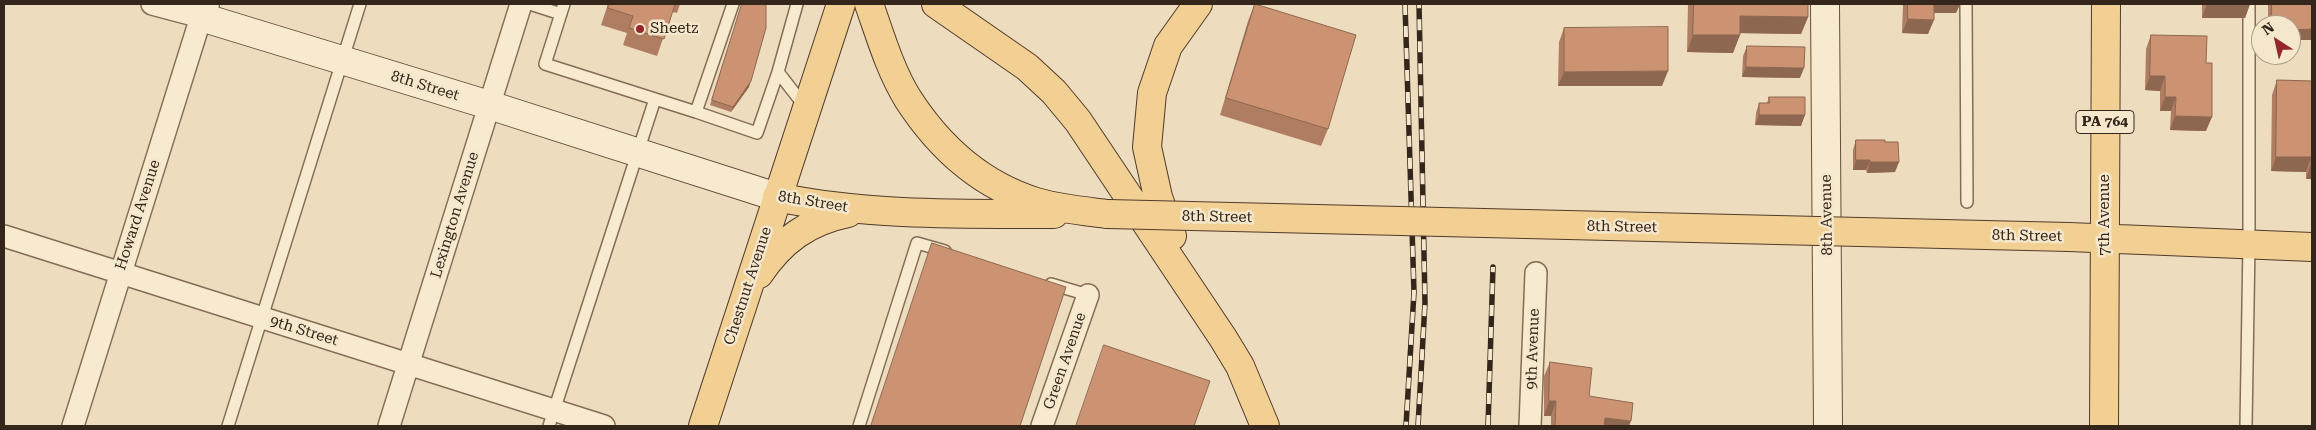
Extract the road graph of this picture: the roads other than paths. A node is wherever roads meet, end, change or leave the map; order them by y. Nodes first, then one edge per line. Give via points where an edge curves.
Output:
1 (152, 4) edge
2 (360, 4) edge
3 (521, 4) edge
4 (530, 4) edge
5 (733, 4) edge
6 (797, 4) edge
7 (841, 4) edge
8 (868, 4) edge
9 (936, 4) edge
10 (1198, 4) edge
11 (1824, 4) edge
12 (1966, 4) edge
13 (2106, 4) edge
14 (2249, 4) edge
15 (563, 9) edge
16 (203, 10) edge
17 (342, 60) junction
18 (778, 72) junction
19 (655, 100) junction
20 (489, 105) junction
21 (807, 110) junction
22 (696, 112) junction
23 (638, 154) junction
24 (777, 197) junction
25 (1967, 202) dead end
26 (868, 209) junction
27 (1108, 214) junction
28 (4, 236) edge
29 (2104, 240) junction
30 (2249, 244) junction
31 (2312, 247) edge
32 (955, 254) edge
33 (120, 273) junction
34 (1536, 273) dead end
35 (1040, 280) edge
36 (1088, 295) joint
37 (744, 296) junction
38 (262, 318) junction
39 (1223, 338) junction
40 (410, 364) junction
41 (552, 418) edge
42 (73, 426) edge
43 (228, 426) edge
44 (389, 426) edge
45 (604, 426) edge
46 (703, 426) edge
47 (859, 426) edge
48 (1042, 426) edge
49 (1265, 426) edge
50 (1530, 426) edge
51 (1828, 426) edge
52 (2104, 426) edge
53 (2246, 426) edge

1 - 16 street, 8th Street
2 - 17 lane
3 - 20 street, Lexington Avenue
4 - 15 lane
5 - 22 lane
6 - 18 lane
7 - 21 main road, Chestnut Avenue
8 - 27 main road via 907,98 932,133 960,162 999,186 1036,202
9 - 39 main road via 1026,67 1054,92 1078,121
10 - 39 main road via 1168,46 1152,93 1147,147 1158,197 1176,246
11 - 51 main road, 8th Avenue
12 - 25 lane
13 - 29 main road, 7th Avenue / PA 764
14 - 30 lane
15 - 19 lane via 545,64
16 - 17 main road, 8th Street
16 - 33 street, Howard Avenue
17 - 20 main road, 8th Street
17 - 38 lane
18 - 21 lane
18 - 22 lane via 757,133
19 - 22 lane
19 - 23 lane
20 - 23 main road, 8th Street
20 - 40 street, Lexington Avenue
21 - 24 main road, Chestnut Avenue
23 - 24 main road, 8th Street
23 - 41 lane
24 - 26 main road, 8th Street via 821,206
24 - 37 main road, Chestnut Avenue
26 - 27 main road, 8th Street
26 - 37 main road via 815,222 796,233 779,246
27 - 29 main road, 8th Street, bridge
28 - 33 street, 9th Street
29 - 30 main road, 8th Street
29 - 52 main road, 7th Avenue / PA 764
30 - 31 main road, 8th Street
30 - 53 lane
32 - 47 lane via 917,243
33 - 38 street, 9th Street
33 - 42 street, Howard Avenue
34 - 50 street, 9th Avenue
35 - 36 lane
36 - 48 street, Green Avenue
37 - 46 main road, Chestnut Avenue
38 - 40 street, 9th Street
38 - 43 lane
39 - 49 main road via 1240,366
40 - 41 street, 9th Street
40 - 44 street, Lexington Avenue
41 - 45 street, 9th Street

